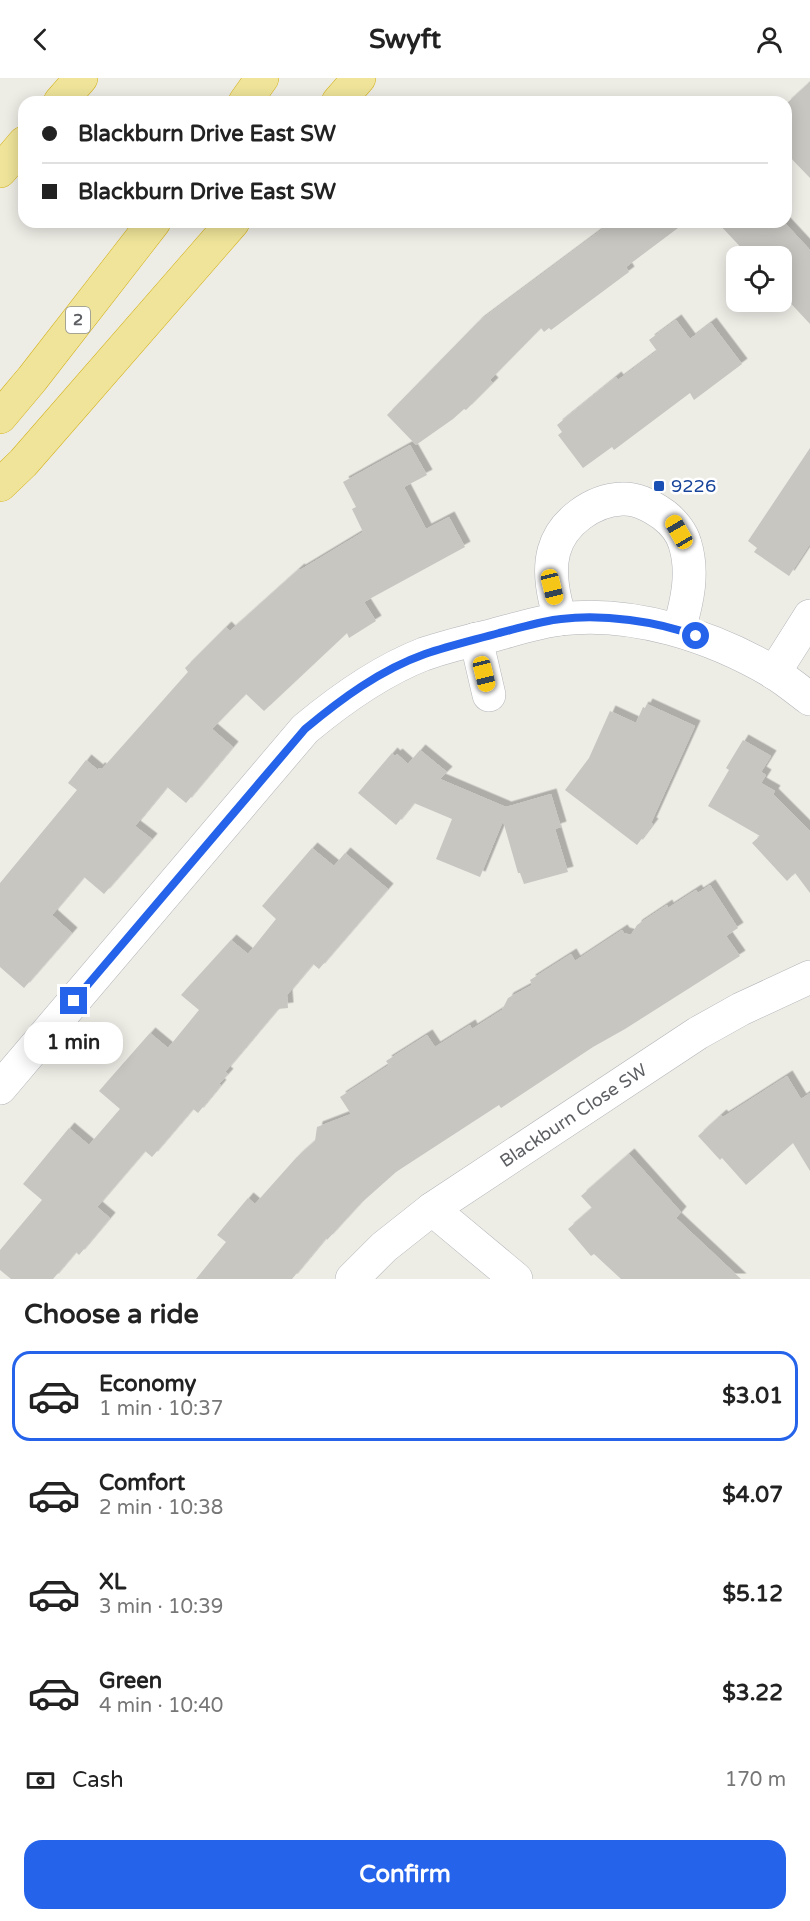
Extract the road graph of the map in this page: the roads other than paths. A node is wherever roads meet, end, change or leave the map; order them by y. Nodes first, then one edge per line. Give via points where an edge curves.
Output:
1 (81, 78) edge
2 (262, 78) edge
3 (359, 78) edge
4 (65, 96) edge
5 (249, 96) edge
6 (343, 96) edge
7 (18, 150) edge
8 (0, 171) edge
9 (149, 228) edge
10 (228, 228) edge
11 (0, 417) edge
12 (0, 485) edge
13 (810, 616) edge
14 (560, 619) junction
15 (678, 630) junction
16 (476, 639) junction
17 (774, 673) junction
18 (489, 695) dead end
19 (810, 699) edge
20 (810, 977) edge
21 (0, 1088) edge
22 (432, 1209) junction
23 (352, 1279) edge
24 (516, 1279) edge

1 - 4 highway
2 - 5 highway
3 - 6 highway
7 - 8 highway
9 - 11 highway, 2
10 - 12 highway
13 - 17 street
14 - 15 street via 591,617
14 - 15 street via 552,587 554,552 566,528 601,502 625,499 652,506 672,521 685,543 690,573
14 - 16 street
15 - 17 street via 731,650
16 - 18 street
16 - 21 street via 424,655 387,672 328,709 305,729
17 - 19 street
20 - 22 street, Blackburn Close SW via 698,1033
22 - 23 street, Blackburn Close SW via 384,1247
22 - 24 street

